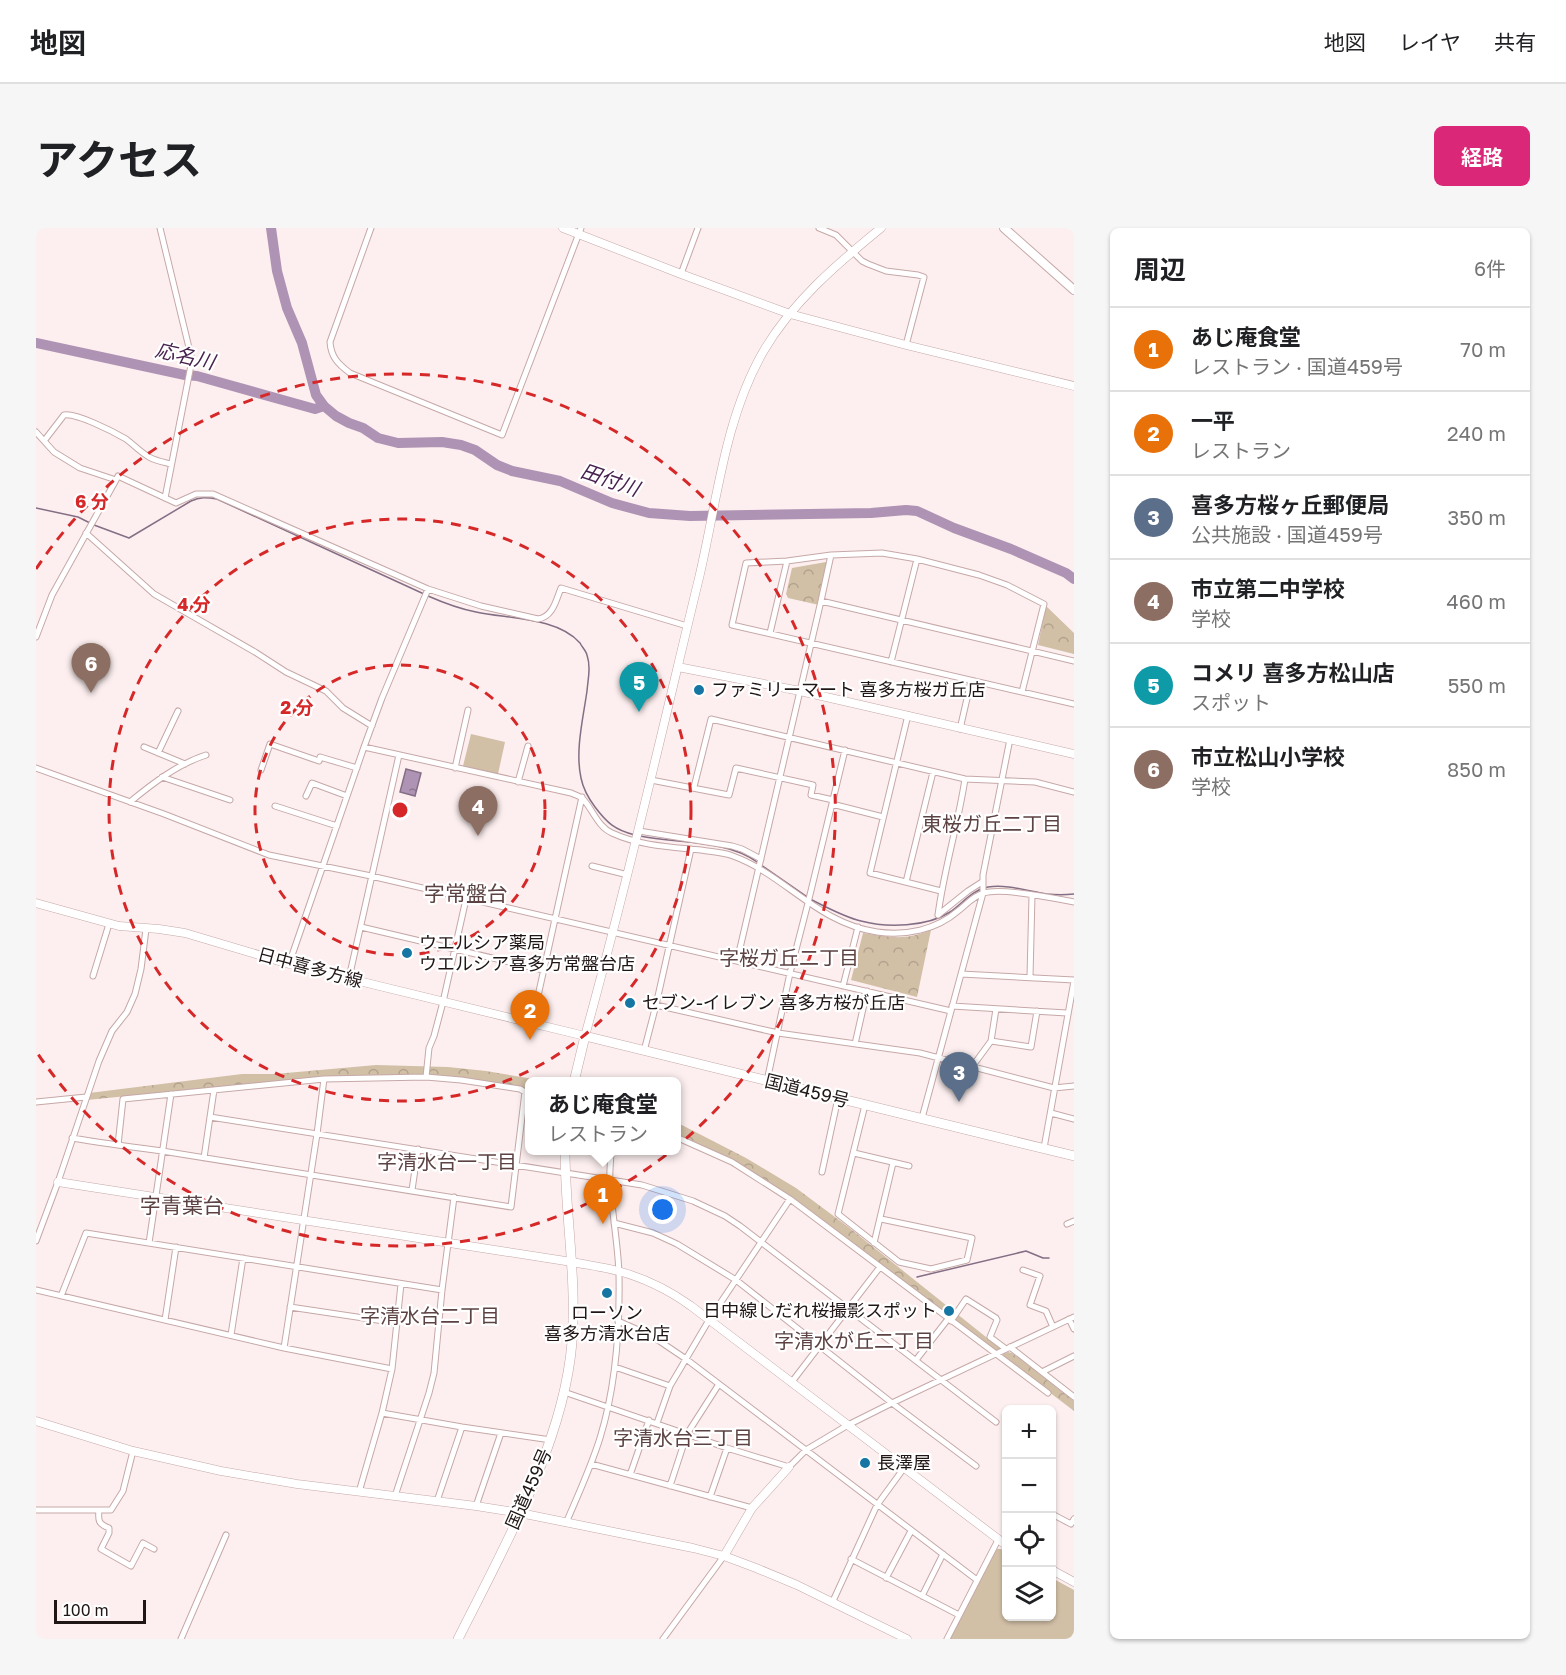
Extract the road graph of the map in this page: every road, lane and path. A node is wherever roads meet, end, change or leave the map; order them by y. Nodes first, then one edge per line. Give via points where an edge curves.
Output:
1 (160, 228) edge
2 (371, 228) edge
3 (563, 228) edge
4 (698, 228) edge
5 (819, 228) edge
6 (838, 228) edge
7 (881, 228) edge
8 (1004, 228) edge
9 (580, 231) edge
10 (836, 235) junction
11 (853, 251) junction
12 (681, 274) junction
13 (1074, 290) edge
14 (790, 314) junction
15 (906, 345) junction
16 (1074, 386) edge
17 (36, 432) edge
18 (44, 441) junction
19 (171, 464) junction
20 (116, 480) junction
21 (165, 498) junction
22 (86, 533) junction
23 (831, 555) junction
24 (917, 560) junction
25 (787, 561) junction
26 (428, 589) junction
27 (821, 601) junction
28 (902, 621) junction
29 (687, 626) junction
30 (770, 633) junction
31 (36, 637) edge
32 (811, 643) junction
33 (1032, 651) junction
34 (1074, 661) edge
35 (891, 662) junction
36 (678, 667) junction
37 (971, 681) junction
38 (800, 692) junction
39 (1022, 692) junction
40 (1074, 704) edge
41 (468, 710) dead end
42 (178, 711) dead end
43 (908, 715) junction
44 (372, 726) junction
45 (960, 729) junction
46 (789, 738) junction
47 (1010, 739) junction
48 (528, 746) dead end
49 (144, 747) dead end
50 (364, 747) junction
51 (845, 750) junction
52 (158, 753) junction
53 (1074, 754) edge
54 (206, 755) dead end
55 (399, 755) junction
56 (897, 763) junction
57 (185, 764) junction
58 (36, 768) edge
59 (357, 768) junction
60 (455, 768) junction
61 (261, 770) dead end
62 (933, 772) junction
63 (162, 777) junction
64 (779, 777) junction
65 (965, 779) junction
66 (651, 780) junction
67 (1002, 780) junction
68 (518, 782) junction
69 (694, 787) junction
70 (1074, 792) edge
71 (306, 796) dead end
72 (347, 796) junction
73 (582, 797) junction
74 (230, 800) dead end
75 (130, 802) junction
76 (832, 802) junction
77 (275, 806) dead end
78 (884, 817) junction
79 (337, 826) junction
80 (639, 831) junction
81 (635, 841) junction
82 (691, 849) junction
83 (761, 859) junction
84 (592, 866) dead end
85 (323, 867) junction
86 (758, 869) junction
87 (628, 875) junction
88 (371, 876) junction
89 (906, 882) junction
90 (982, 882) junction
91 (941, 891) junction
92 (982, 893) junction
93 (1032, 895) junction
94 (466, 899) junction
95 (1074, 902) edge
96 (36, 903) edge
97 (808, 903) junction
98 (555, 920) junction
99 (109, 924) junction
100 (361, 927) junction
101 (858, 927) junction
102 (146, 929) junction
103 (614, 933) junction
104 (669, 945) junction
105 (454, 949) junction
106 (737, 961) junction
107 (290, 964) junction
108 (543, 970) junction
109 (790, 973) junction
110 (961, 974) junction
111 (93, 976) dead end
112 (1029, 977) junction
113 (349, 978) junction
114 (1074, 980) edge
115 (843, 986) junction
116 (867, 991) junction
117 (443, 1002) junction
118 (656, 1005) junction
119 (951, 1009) junction
120 (996, 1009) junction
121 (1070, 1009) edge
122 (1037, 1011) junction
123 (532, 1023) junction
124 (778, 1033) junction
125 (585, 1036) junction
126 (991, 1041) junction
127 (855, 1044) junction
128 (644, 1051) junction
129 (938, 1058) junction
130 (972, 1067) junction
131 (426, 1077) junction
132 (575, 1077) edge
133 (324, 1079) junction
134 (767, 1081) junction
135 (1074, 1086) edge
136 (1054, 1088) junction
137 (214, 1090) junction
138 (171, 1094) junction
139 (86, 1097) junction
140 (838, 1098) junction
141 (36, 1101) edge
142 (865, 1105) junction
143 (1051, 1113) junction
144 (210, 1117) junction
145 (922, 1118) junction
146 (1074, 1119) edge
147 (317, 1134) junction
148 (72, 1138) junction
149 (681, 1139) edge
150 (118, 1145) junction
151 (1044, 1148) junction
152 (418, 1149) junction
153 (162, 1151) junction
154 (854, 1153) junction
155 (565, 1155) edge
156 (611, 1155) edge
157 (1074, 1156) edge
158 (204, 1158) junction
159 (893, 1162) junction
160 (517, 1165) junction
161 (909, 1166) dead end
162 (565, 1172) junction
163 (822, 1172) dead end
164 (310, 1175) junction
165 (610, 1180) junction
166 (58, 1182) junction
167 (412, 1190) junction
168 (156, 1197) junction
169 (454, 1197) junction
170 (789, 1199) junction
171 (881, 1219) junction
172 (304, 1221) junction
173 (1074, 1221) edge
174 (614, 1223) junction
175 (1067, 1224) dead end
176 (36, 1241) edge
177 (762, 1242) junction
178 (149, 1243) junction
179 (874, 1243) junction
180 (448, 1244) junction
181 (176, 1247) junction
182 (243, 1258) junction
183 (572, 1262) junction
184 (296, 1266) junction
185 (880, 1267) junction
186 (1023, 1270) dead end
187 (619, 1271) junction
188 (736, 1280) junction
189 (401, 1284) junction
190 (36, 1290) edge
191 (442, 1290) junction
192 (61, 1296) junction
193 (290, 1307) junction
194 (848, 1309) junction
195 (1072, 1318) edge
196 (165, 1320) junction
197 (709, 1320) junction
198 (950, 1320) junction
199 (618, 1321) junction
200 (397, 1323) junction
201 (1053, 1327) junction
202 (1074, 1329) edge
203 (231, 1335) junction
204 (820, 1346) junction
205 (284, 1348) junction
206 (1008, 1348) junction
207 (996, 1354) junction
208 (1074, 1356) edge
209 (686, 1359) junction
210 (916, 1360) junction
211 (615, 1367) junction
212 (392, 1369) junction
213 (1042, 1372) junction
214 (941, 1379) junction
215 (791, 1383) junction
216 (719, 1384) junction
217 (670, 1386) junction
218 (564, 1392) junction
219 (1048, 1393) dead end
220 (1074, 1397) edge
221 (892, 1403) junction
222 (608, 1407) junction
223 (382, 1413) junction
224 (420, 1420) junction
225 (649, 1420) junction
226 (36, 1421) edge
227 (996, 1422) dead end
228 (657, 1423) junction
229 (849, 1425) junction
230 (462, 1427) junction
231 (501, 1433) junction
232 (687, 1434) junction
233 (551, 1440) junction
234 (727, 1448) junction
235 (806, 1450) junction
236 (133, 1451) junction
237 (591, 1464) junction
238 (976, 1466) dead end
239 (789, 1467) junction
240 (904, 1468) junction
241 (630, 1475) junction
242 (670, 1486) junction
243 (359, 1492) junction
244 (395, 1496) junction
245 (710, 1497) junction
246 (437, 1502) junction
247 (877, 1505) junction
248 (476, 1506) junction
249 (752, 1508) junction
250 (36, 1510) edge
251 (99, 1510) junction
252 (520, 1514) junction
253 (1056, 1516) edge
254 (566, 1523) junction
255 (1073, 1523) edge
256 (911, 1531) junction
257 (226, 1535) dead end
258 (998, 1540) junction
259 (1002, 1542) edge
260 (154, 1549) dead end
261 (943, 1554) junction
262 (723, 1556) junction
263 (851, 1559) junction
264 (1056, 1572) edge
265 (886, 1578) junction
266 (977, 1580) junction
267 (1074, 1581) edge
268 (922, 1596) junction
269 (833, 1601) junction
270 (959, 1615) junction
271 (181, 1639) edge
272 (458, 1639) edge
273 (663, 1639) edge
274 (907, 1639) edge
275 (947, 1639) edge

1 - 19 street via 192,360
2 - 9 street via 330,342 332,356 351,373 502,435
3 - 9 street
4 - 12 street
5 - 10 street
6 - 10 street
7 - 11 street
8 - 13 main road
9 - 12 street
10 - 11 street
11 - 14 street
11 - 15 street via 862,261 879,269 924,278
12 - 14 street
14 - 15 street
14 - 29 street via 764,351 730,436
15 - 16 street
17 - 18 street
18 - 19 street via 64,415 73,415 117,434 146,456
18 - 20 street via 80,468
19 - 21 street
20 - 21 street via 118,476
20 - 22 street
21 - 26 street via 176,503 196,494 213,494
22 - 31 street via 52,595
22 - 44 street via 154,594 286,672 326,691
23 - 24 street via 882,554
23 - 25 street
23 - 27 street
24 - 28 street
24 - 33 street via 980,575 1044,604
25 - 30 street
25 - 30 street via 746,563 732,625
26 - 29 street via 538,619 548,615 561,588
26 - 44 street
27 - 28 street
27 - 32 street
28 - 33 street
28 - 35 street
29 - 36 street
30 - 32 street
32 - 35 street
32 - 38 street
33 - 34 street
33 - 39 street
35 - 37 street
36 - 38 street
36 - 66 street
37 - 39 street
37 - 45 street
38 - 43 street
38 - 46 street
39 - 40 street
41 - 60 street
42 - 52 street
43 - 45 street
43 - 56 street
44 - 50 street
45 - 47 street
46 - 51 street
46 - 64 street
46 - 69 street via 711,719
47 - 53 street
47 - 67 street
48 - 68 street
49 - 52 street
50 - 55 street
50 - 59 street
51 - 56 street
51 - 76 street
52 - 57 street
54 - 57 street
55 - 60 street
55 - 88 street
56 - 62 street
56 - 78 street
57 - 63 street
58 - 75 street
59 - 61 street via 320,757 319,761 270,744
59 - 72 street
60 - 68 street
62 - 65 street
62 - 89 street
63 - 74 street
63 - 75 street
64 - 69 street via 736,768 729,795
64 - 76 street via 813,785 811,795
64 - 83 street
65 - 67 street
65 - 91 street
66 - 69 street
66 - 80 street
67 - 70 street via 1035,782
67 - 90 street
68 - 73 street
71 - 72 street via 312,783
72 - 79 street
73 - 81 street via 609,832
73 - 98 street
75 - 85 street via 269,855
76 - 78 street
76 - 97 street
77 - 79 street
78 - 89 street via 870,873
79 - 85 street
80 - 81 street
80 - 83 street via 732,846
81 - 82 street
81 - 87 street
82 - 86 street via 726,854
82 - 104 street
83 - 86 street
84 - 87 street
85 - 88 street
85 - 107 street
86 - 97 street
86 - 106 street
87 - 103 street
88 - 94 street
88 - 100 street
89 - 91 street
90 - 91 street via 938,915
90 - 92 street
92 - 93 street
92 - 101 street via 925,929 894,933
92 - 110 street
93 - 95 street
93 - 112 street
94 - 98 street
94 - 105 street
96 - 99 street, 日中喜多方線
97 - 101 street
97 - 109 street
98 - 103 street
98 - 108 street
99 - 102 street, 日中喜多方線
99 - 111 street
100 - 105 street
100 - 113 street
101 - 115 street
102 - 107 street, 日中喜多方線 via 185,933
102 - 139 street via 132,1003 112,1031
103 - 104 street
103 - 125 street
104 - 106 street
104 - 118 street
105 - 108 street
105 - 117 street
106 - 109 street
107 - 113 street, 日中喜多方線
108 - 123 street
109 - 115 street
109 - 124 street
110 - 112 street
110 - 119 street
112 - 114 street
113 - 117 street, 日中喜多方線
114 - 121 street
115 - 116 street
116 - 119 street
116 - 127 street
117 - 123 street, 日中喜多方線
117 - 131 street via 429,1048
118 - 124 street
118 - 128 street
119 - 120 street
119 - 129 street
120 - 122 street
120 - 126 street
121 - 122 street
121 - 136 street
122 - 126 street via 1031,1047
123 - 125 street, 日中喜多方線
124 - 127 street
124 - 134 street
125 - 128 highway, 国道459号
125 - 132 highway
126 - 130 street
127 - 129 street
128 - 134 highway, 国道459号
129 - 130 street
129 - 145 street
130 - 136 street
131 - 133 street
131 - 160 street via 525,1092
133 - 137 street
133 - 147 street
134 - 140 highway, 国道459号
135 - 136 street
136 - 143 street
137 - 138 street
137 - 144 street
138 - 150 street via 123,1099
138 - 153 street
139 - 141 street
139 - 148 street
140 - 142 highway, 国道459号
140 - 163 street
142 - 145 highway, 国道459号
142 - 154 street
143 - 146 street
143 - 151 street
144 - 147 street
144 - 158 street
145 - 151 highway, 国道459号
147 - 152 street
147 - 164 street
148 - 150 street
148 - 166 street
149 - 170 street via 732,1162
150 - 153 street
151 - 157 highway, 国道459号
152 - 160 street
152 - 167 street
153 - 158 street
153 - 168 street
154 - 159 street
154 - 179 street via 838,1214
155 - 162 highway, 国道459号
156 - 165 street
158 - 164 street
159 - 161 street
159 - 171 street
160 - 162 street
160 - 169 street via 511,1207
162 - 165 street
162 - 183 highway, 国道459号
164 - 167 street
164 - 172 street
165 - 174 street
165 - 177 street via 693,1201 725,1216
166 - 168 street
166 - 176 street
167 - 169 street
168 - 172 street
168 - 178 street
169 - 180 street
170 - 177 street
170 - 185 street
171 - 179 street
171 - 179 street via 972,1238 967,1260 931,1269 899,1262
172 - 180 street
172 - 184 street
173 - 175 street
174 - 187 street
174 - 188 street via 677,1244
177 - 188 street
177 - 194 street
178 - 181 street
178 - 192 street via 86,1233
180 - 183 street
180 - 191 street
181 - 182 street
181 - 196 street
182 - 184 street
182 - 203 street
183 - 187 street
183 - 218 highway, 国道459号 via 572,1344
184 - 189 street
184 - 193 street
185 - 194 street
185 - 198 street
186 - 201 street via 1040,1276 1030,1305 1046,1311
187 - 197 street via 669,1292
187 - 199 street
188 - 197 street
188 - 204 street
189 - 191 street
189 - 200 street
190 - 192 street
191 - 224 street via 434,1373
192 - 196 street
193 - 200 street
193 - 205 street
194 - 204 street
194 - 210 street
195 - 201 street
195 - 202 street
196 - 203 street
197 - 209 street
197 - 215 street
198 - 206 street via 966,1299 996,1318 990,1337
198 - 207 street
198 - 210 street
199 - 209 street via 652,1336
199 - 211 street
200 - 212 street
201 - 206 street
203 - 205 street
204 - 215 street
204 - 221 street
205 - 212 street
206 - 207 street
206 - 213 street
207 - 214 street
207 - 219 street
208 - 213 street
209 - 216 street
209 - 217 street
210 - 214 street
211 - 217 street
211 - 222 street
212 - 223 street
213 - 220 street
214 - 221 street
214 - 227 street
215 - 229 street
216 - 232 street
216 - 235 street
217 - 228 street
218 - 222 street
218 - 233 highway, 国道459号
221 - 229 street
221 - 238 street
222 - 225 street
222 - 237 street
223 - 224 street
223 - 243 street
224 - 230 street
224 - 244 street
225 - 228 street
225 - 241 street
226 - 236 street
228 - 232 street
229 - 235 street
229 - 240 street
230 - 231 street
230 - 246 street
231 - 233 street
231 - 248 street
232 - 234 street
232 - 242 street
233 - 252 highway, 国道459号
234 - 239 street
234 - 245 street
235 - 239 street
235 - 247 street
236 - 243 street via 221,1471
236 - 251 street via 123,1491 111,1510
237 - 241 street
237 - 254 street
239 - 249 street
240 - 247 street
240 - 258 street
241 - 242 street
242 - 245 street
243 - 244 street
244 - 246 street
245 - 249 street
246 - 248 street
247 - 256 street
247 - 263 street
248 - 252 street
249 - 262 street
250 - 251 street
251 - 260 street via 98,1520 110,1533 101,1549 131,1566 143,1543
252 - 254 street
252 - 272 highway, 国道459号
253 - 255 street
254 - 262 street
256 - 261 street
256 - 265 street
257 - 271 street
258 - 259 street
258 - 266 street
261 - 266 street
261 - 268 street
262 - 269 street
262 - 273 street
263 - 265 street
263 - 269 street
264 - 267 street
265 - 268 street
266 - 270 street
268 - 270 street
269 - 274 street
270 - 275 street

